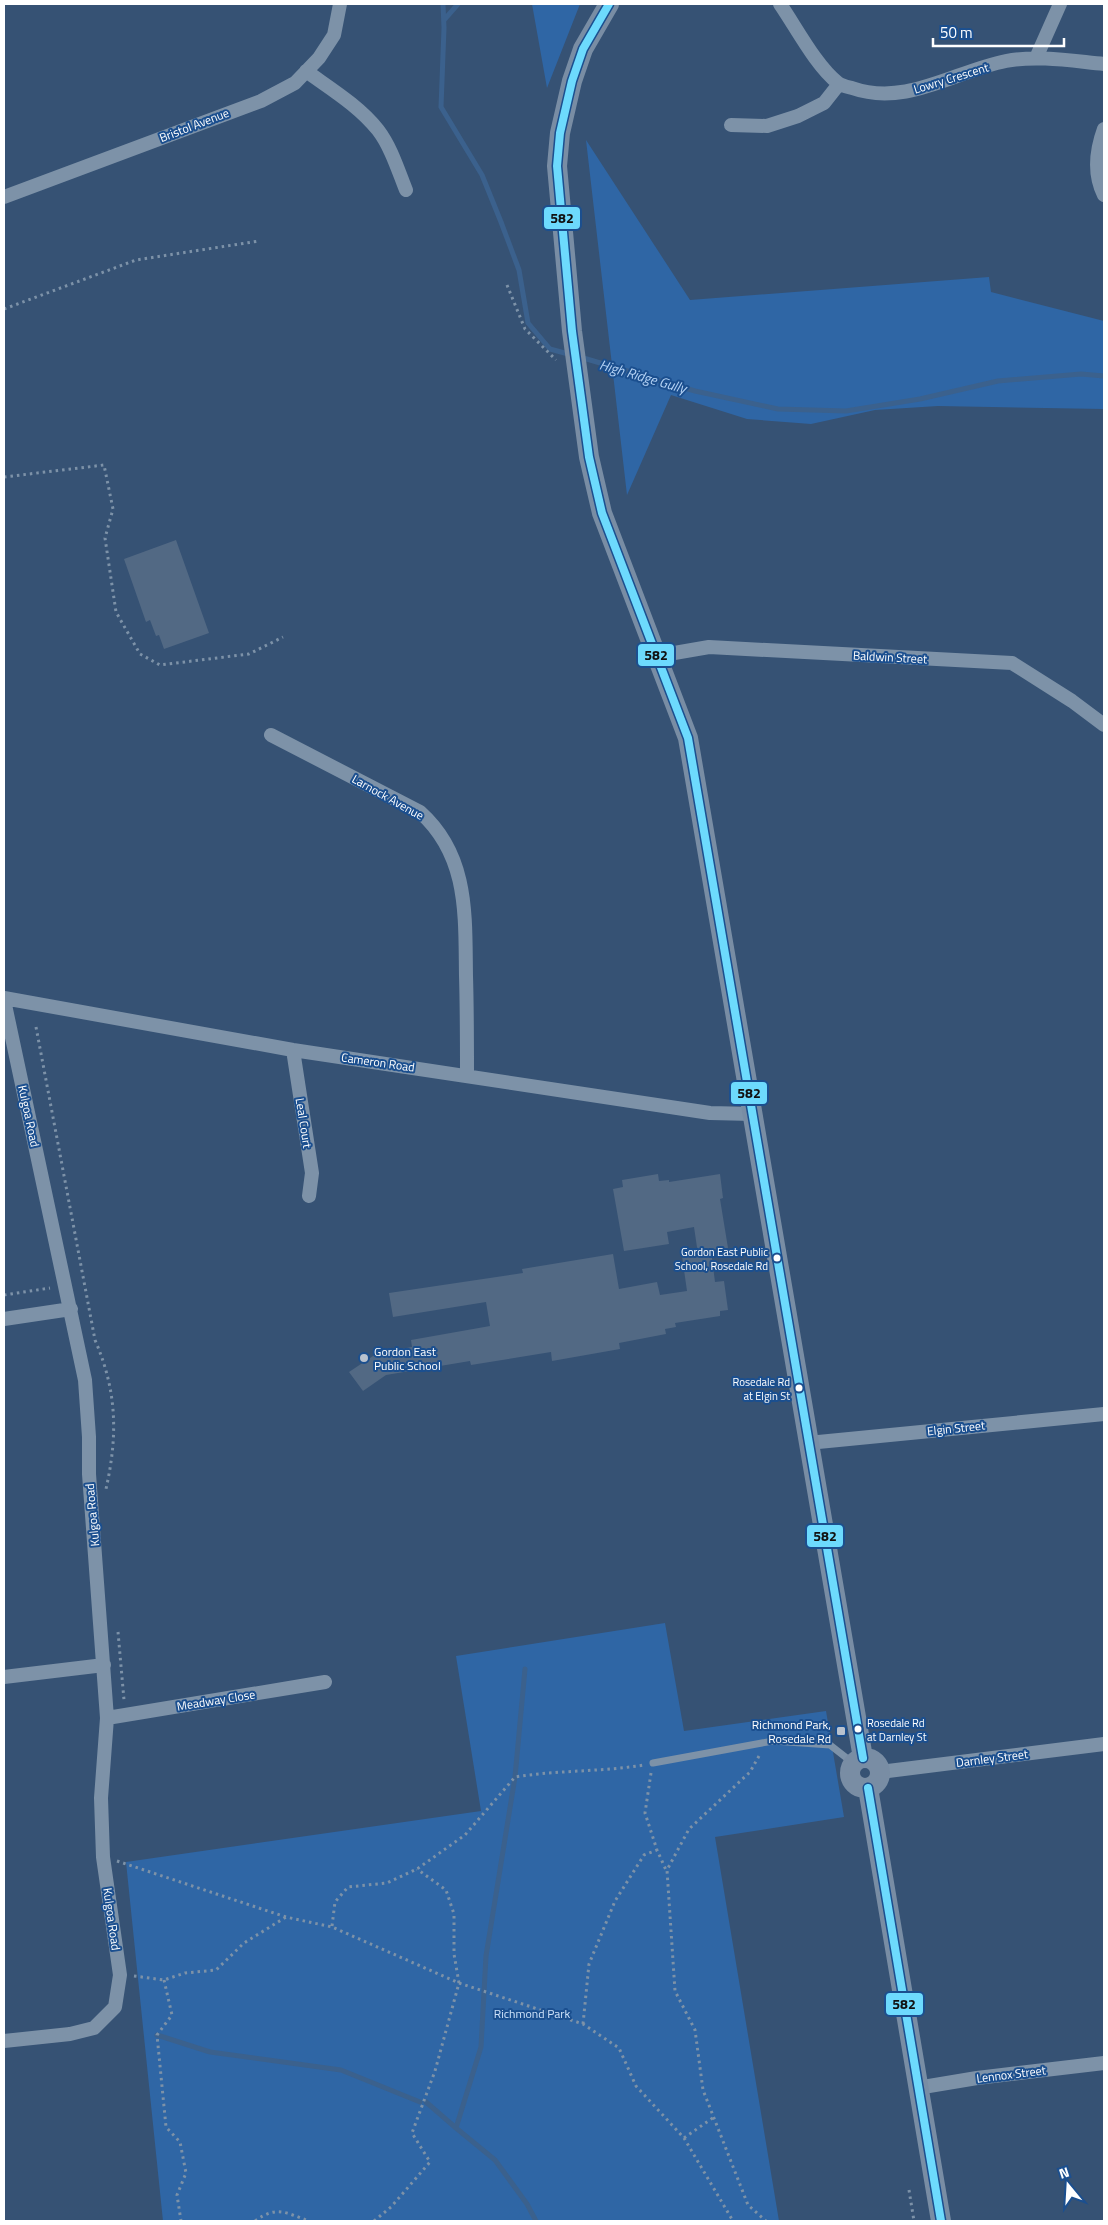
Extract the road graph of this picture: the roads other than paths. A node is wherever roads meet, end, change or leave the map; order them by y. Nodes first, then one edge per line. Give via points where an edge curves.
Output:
1 (340, 4) edge
2 (609, 4) edge
3 (780, 4) edge
4 (1060, 4) edge
5 (1036, 58) junction
6 (1104, 64) edge
7 (306, 72) junction
8 (839, 84) junction
9 (731, 126) dead end
10 (1104, 129) edge
11 (406, 190) dead end
12 (1104, 195) edge
13 (4, 197) edge
14 (657, 656) junction
15 (1104, 726) edge
16 (271, 736) dead end
17 (4, 999) edge
18 (293, 1050) junction
19 (468, 1076) junction
20 (753, 1114) junction
21 (308, 1196) dead end
22 (71, 1310) junction
23 (4, 1319) edge
24 (1104, 1414) edge
25 (808, 1443) junction
26 (104, 1664) junction
27 (4, 1677) edge
28 (325, 1682) dead end
29 (107, 1718) junction
30 (1104, 1744) edge
31 (858, 1761) junction
32 (653, 1763) road end
33 (880, 1772) junction
34 (868, 1788) junction
35 (4, 2041) edge
36 (1104, 2063) edge
37 (917, 2088) junction
38 (941, 2221) edge

1 - 7 street, Bristol Avenue via 334,36
2 - 14 street via 583,49 572,81 560,133 557,166 572,331 589,457 602,513
3 - 8 street, Lowry Crescent via 816,58
4 - 5 street
5 - 6 street, Lowry Crescent
5 - 8 street, Lowry Crescent via 1006,61 924,88 893,94 865,93
7 - 11 street via 352,105 378,130 390,149
7 - 13 street, Bristol Avenue via 295,83 261,100
8 - 9 street via 824,103 798,116 767,126
10 - 12 street via 1096,167
14 - 15 street, Baldwin Street via 709,647 1012,663 1072,701
14 - 20 street via 688,738 694,765
16 - 19 street, Larnock Avenue via 420,812 447,843 465,905
17 - 18 street, Cameron Road
17 - 22 street, Kulgoa Road
18 - 19 street, Cameron Road
18 - 21 street, Leal Court via 312,1172
19 - 20 street, Cameron Road via 710,1113
20 - 25 street
22 - 23 street
22 - 26 street, Kulgoa Road via 85,1380
24 - 25 street, Elgin Street
25 - 31 street
26 - 27 street
26 - 29 street, Kulgoa Road
28 - 29 street, Meadway Close
29 - 35 street, Kulgoa Road via 101,1798 103,1857 120,1975 115,2007 94,2028 70,2034
30 - 33 street, Darnley Street
31 - 32 lane via 830,1745 767,1741
31 - 33 street via 868,1758 876,1763
31 - 34 street via 849,1772 852,1781 858,1787
33 - 34 street via 878,1780
34 - 37 street
36 - 37 street, Lennox Street
37 - 38 street

